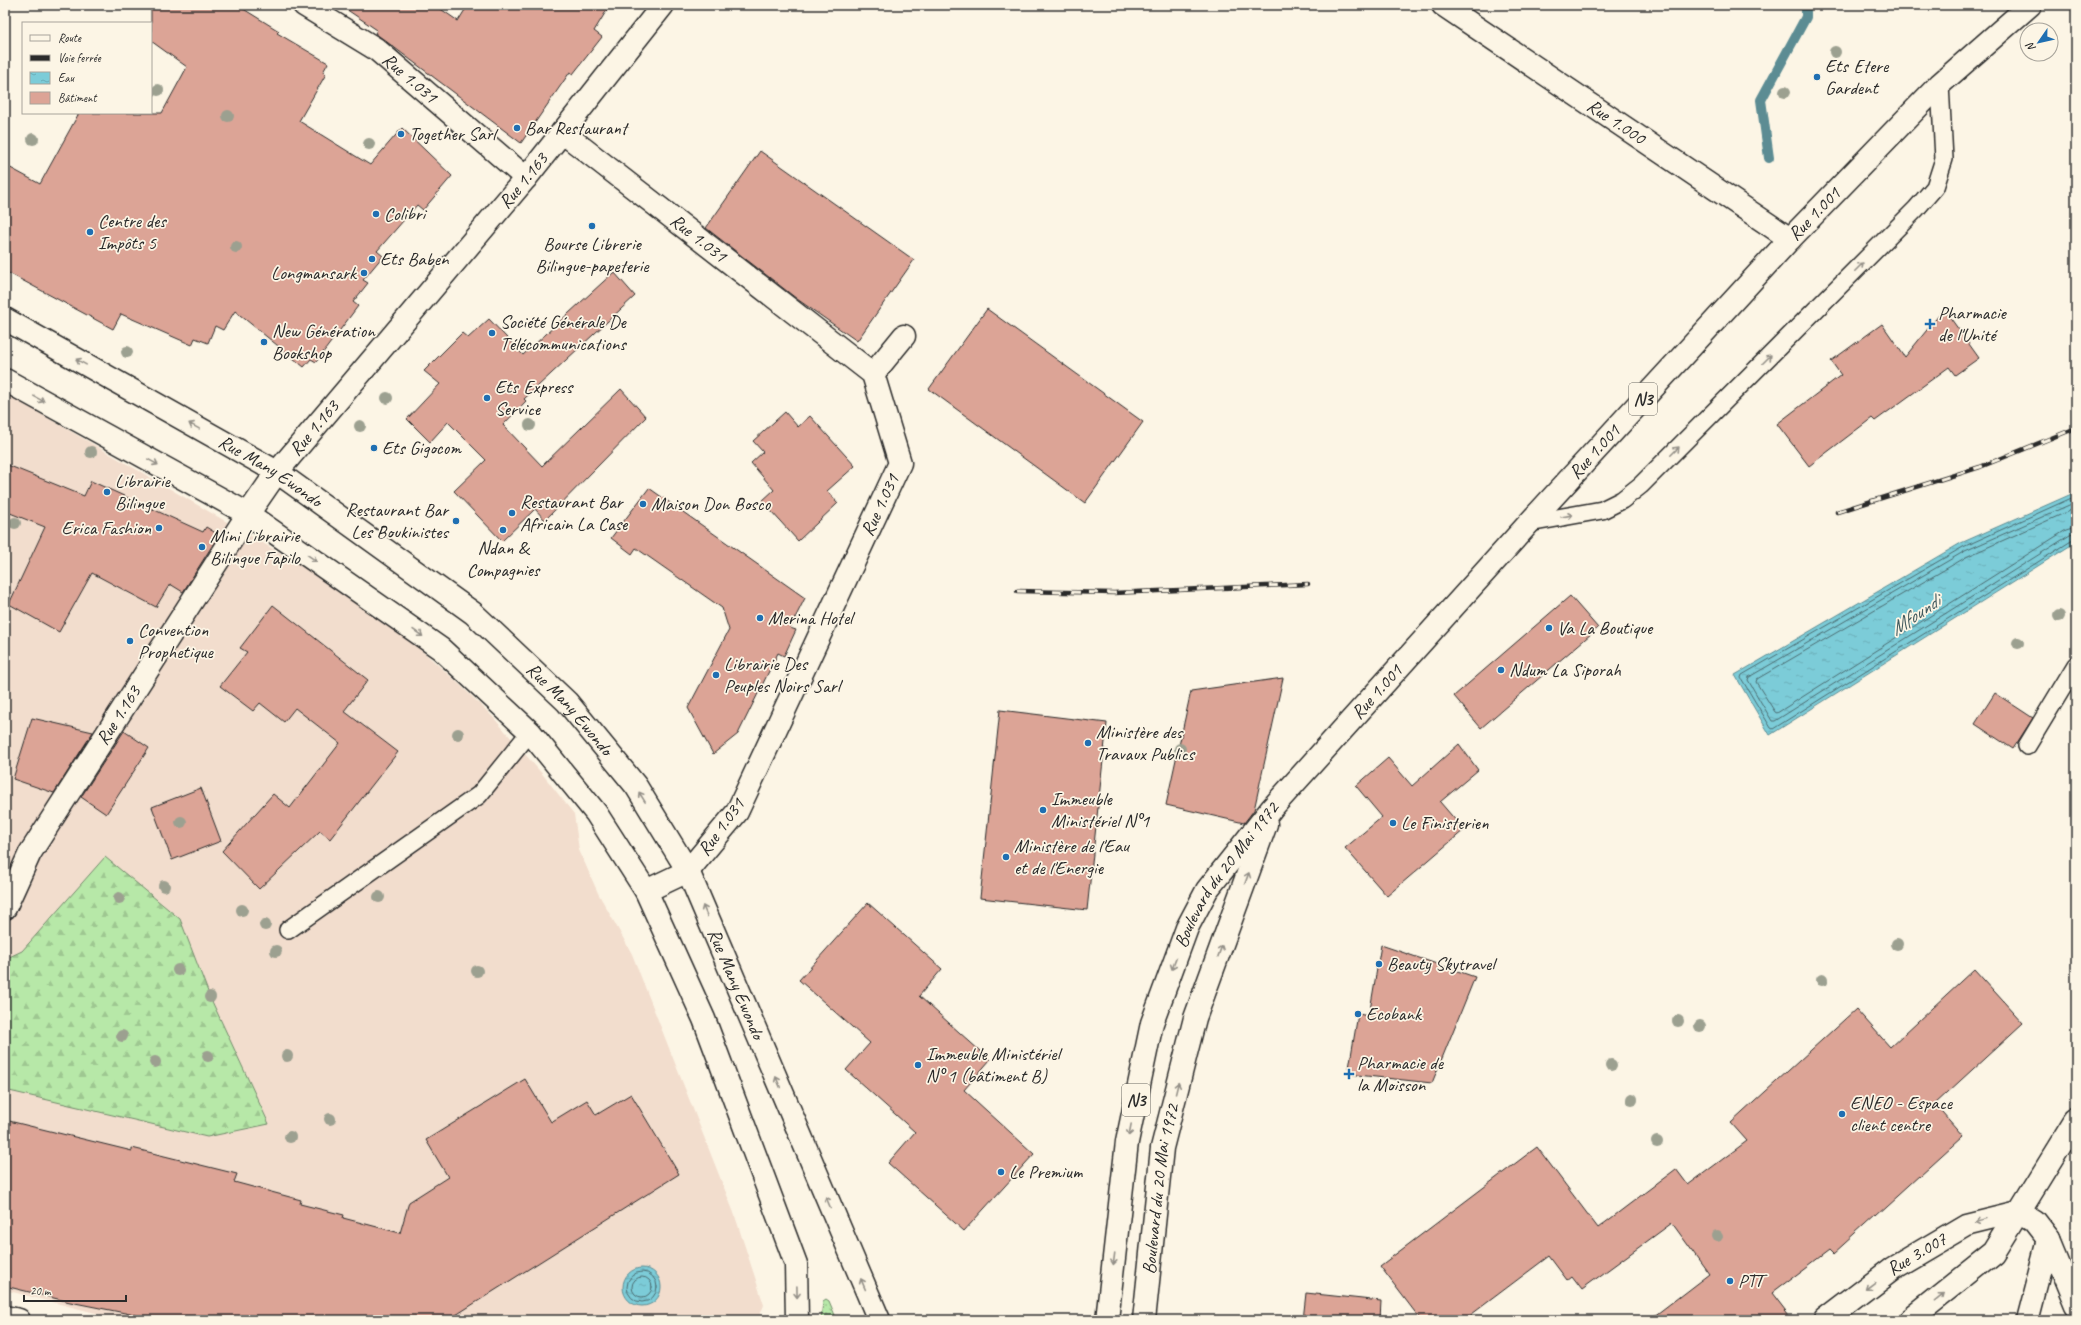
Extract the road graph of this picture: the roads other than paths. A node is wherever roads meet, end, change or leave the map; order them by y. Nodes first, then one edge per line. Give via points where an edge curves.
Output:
1 (304, 5) edge
2 (663, 5) edge
3 (1443, 5) edge
4 (2030, 5) edge
5 (1940, 84) junction
6 (562, 132) junction
7 (526, 178) junction
8 (1790, 239) junction
9 (5, 320) edge
10 (904, 336) dead end
11 (874, 374) junction
12 (5, 380) edge
13 (277, 472) junction
14 (248, 514) junction
15 (1529, 523) junction
16 (2076, 665) edge
17 (530, 732) junction
18 (2026, 746) dead end
19 (1272, 808) junction
20 (688, 871) junction
21 (646, 891) junction
22 (5, 908) edge
23 (288, 930) dead end
24 (2073, 1128) edge
25 (2019, 1212) junction
26 (2048, 1239) junction
27 (2076, 1307) edge
28 (797, 1320) edge
29 (879, 1320) edge
30 (1107, 1320) edge
31 (1144, 1320) edge
32 (1825, 1320) edge
33 (1910, 1320) edge
34 (2027, 1320) edge

1 - 7 main road, Rue 1.031 via 376,49
2 - 6 main road, Rue 1.163
3 - 8 main road, Rue 1.000
4 - 5 main road, Rue 1.001 / N3
5 - 8 main road, Rue 1.001 / N3
15 -> 5 lane via 1602,510 1622,500 1641,485 1916,210 1935,187 1944,159
6 - 7 main road, Rue 1.163
6 - 11 main road, Rue 1.031
7 - 13 main road, Rue 1.163
8 - 15 main road, Rue 1.001 / N3
13 -> 9 main road, Rue Many Ewondo
10 - 11 main road
11 - 20 main road, Rue 1.031 via 900,463 736,812
12 -> 14 main road
13 - 14 main road, Rue 1.163
20 -> 13 main road, Rue Many Ewondo via 636,786 567,702 473,613
14 -> 17 main road via 441,649
14 - 22 main road, Rue 1.163 via 30,853
15 - 19 main road, Rue 1.001 / N3
16 - 18 lane
17 - 21 main road via 596,813
17 - 23 lane via 479,795
19 -> 30 main road, Boulevard du 20 Mai 1972 / N3 via 1207,890 1187,928 1152,1023 1127,1142
31 -> 19 main road, Boulevard du 20 Mai 1972 / N3 via 1162,1148 1195,1018
20 - 21 main road, Rue 1.031
29 -> 20 main road, Rue Many Ewondo
21 -> 28 main road via 704,1019 796,1264
24 - 25 main road
25 - 26 main road via 2034,1221
25 -> 32 main road, Rue 3.007 via 1966,1225 1893,1268
33 -> 25 main road via 1994,1253
26 - 27 main road
26 - 34 main road

